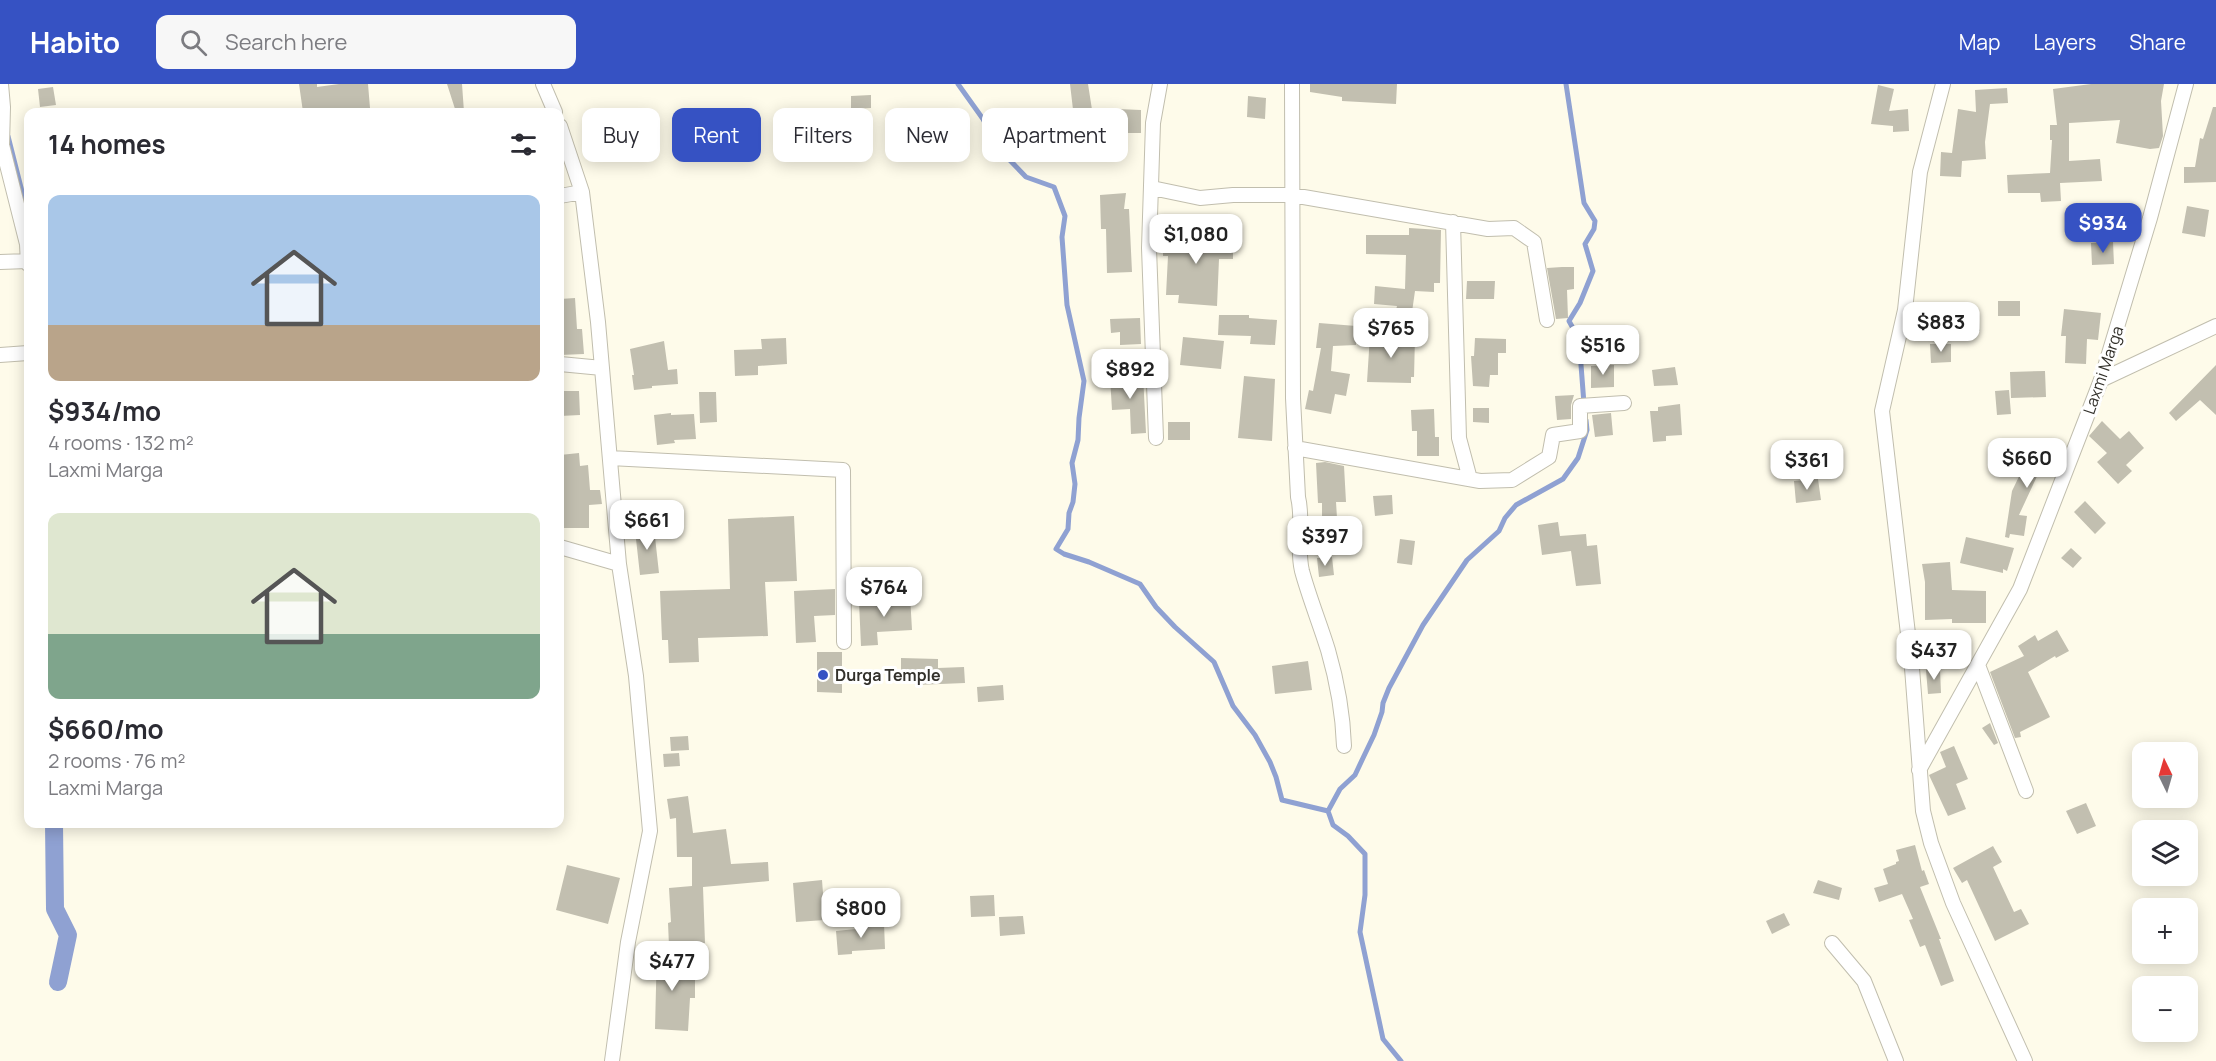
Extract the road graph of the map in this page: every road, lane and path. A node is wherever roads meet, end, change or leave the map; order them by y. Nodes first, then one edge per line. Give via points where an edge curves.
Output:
1 (1, 84) edge
2 (543, 84) edge
3 (1160, 84) edge
4 (1292, 84) edge
5 (1943, 84) edge
6 (2186, 84) edge
7 (553, 108) edge
8 (564, 138) edge
9 (1152, 188) junction
10 (582, 192) junction
11 (564, 195) edge
12 (1292, 195) junction
13 (1454, 222) junction
14 (24, 229) edge
15 (0, 262) edge
16 (24, 262) edge
17 (1547, 321) dead end
18 (2216, 326) edge
19 (24, 353) edge
20 (0, 355) edge
21 (564, 364) edge
22 (602, 368) junction
23 (2101, 380) junction
24 (1624, 403) dead end
25 (1156, 438) dead end
26 (1295, 448) junction
27 (610, 458) junction
28 (1470, 479) junction
29 (564, 548) edge
30 (619, 564) junction
31 (844, 642) dead end
32 (1978, 665) junction
33 (1344, 746) dead end
34 (1919, 770) junction
35 (2026, 791) dead end
36 (1832, 943) dead end
37 (612, 1061) edge
38 (1896, 1061) edge
39 (2025, 1061) edge

1 - 14 street via 2,145
2 - 7 street
3 - 9 street via 1153,123
4 - 12 street
5 - 34 street via 1920,172 1905,310 1882,411 1912,668
6 - 23 street, Laxmi Marga
8 - 10 street
9 - 12 street via 1200,198
9 - 25 street via 1149,248
10 - 11 street
10 - 22 street
12 - 13 street
12 - 26 street
13 - 17 street via 1488,229 1514,228 1534,242
13 - 28 street via 1459,438
15 - 16 street
18 - 23 street
19 - 20 street
21 - 22 street
22 - 27 street
23 - 32 street, Laxmi Marga via 2020,589
24 - 28 street via 1580,406 1580,431 1553,435 1549,457 1512,480
26 - 28 street
26 - 33 street via 1302,512 1301,568 1334,673
27 - 30 street
27 - 31 street via 843,470
29 - 30 street
30 - 37 street via 636,676 650,831 628,942
32 - 34 street, Laxmi Marga
32 - 35 street
34 - 39 street via 1931,843 1953,903
36 - 38 street via 1864,981

